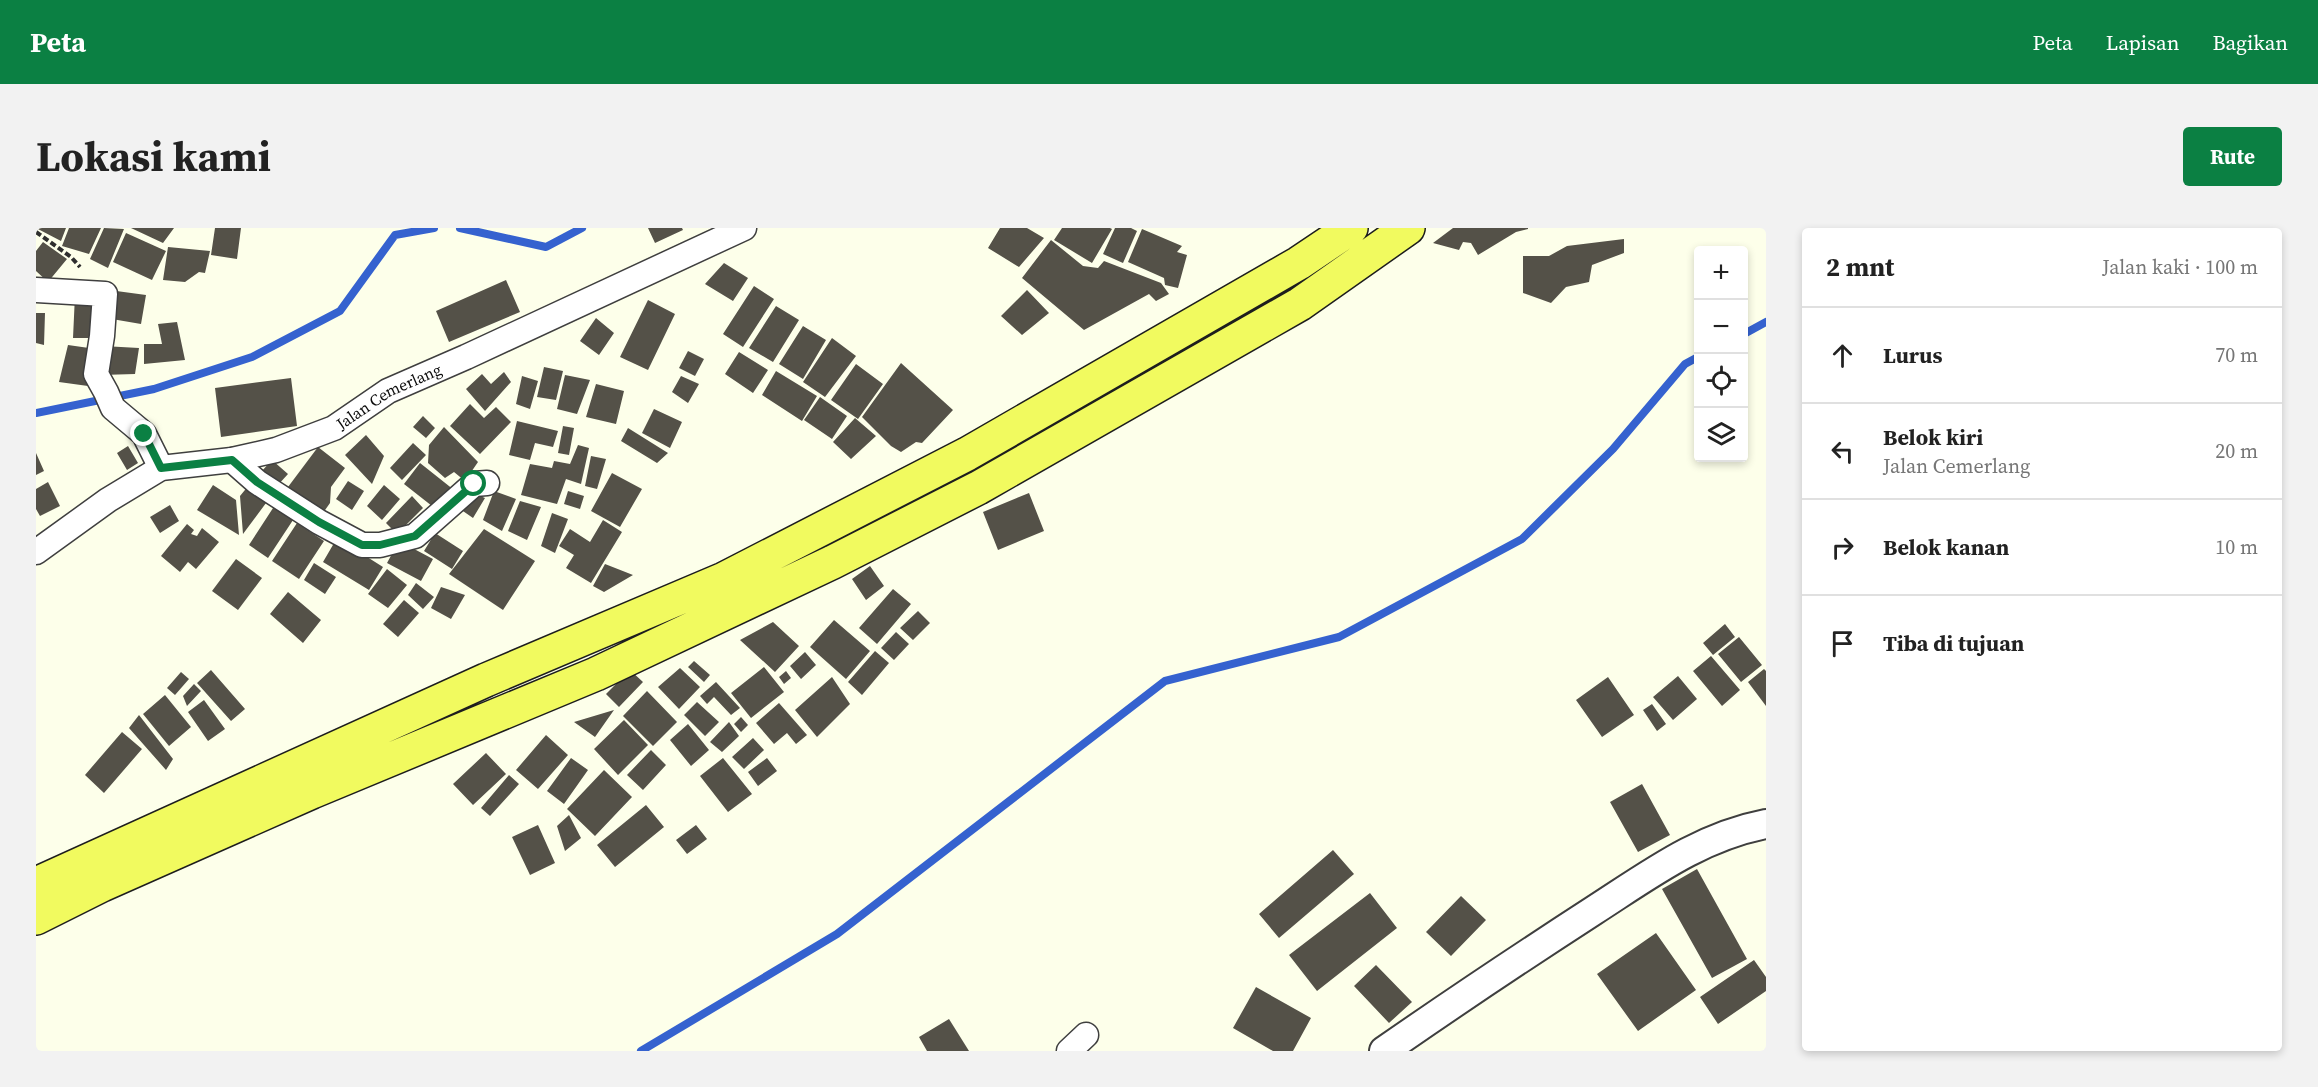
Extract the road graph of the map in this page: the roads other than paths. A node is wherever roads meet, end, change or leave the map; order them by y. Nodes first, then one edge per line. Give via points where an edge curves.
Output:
1 (744, 228) edge
2 (1351, 228) edge
3 (1408, 228) edge
4 (36, 290) edge
5 (232, 460) junction
6 (161, 468) junction
7 (487, 483) dead end
8 (36, 552) edge
9 (1766, 824) edge
10 (36, 884) edge
11 (36, 918) edge
12 (1384, 1051) edge

1 - 5 street, Jalan Cemerlang via 388,391 334,429 276,450
2 - 10 main road via 1299,263 967,454 724,579 486,680
3 - 11 main road via 1280,316 978,488 832,562 596,674 312,792
4 - 6 street via 105,294 96,374 112,408 144,434
5 - 6 street, Jalan Cemerlang
5 - 7 street via 257,482 362,545 380,545 415,536 474,484
6 - 8 street, Jalan Cemerlang via 108,500
9 - 12 street via 1700,844 1482,982

